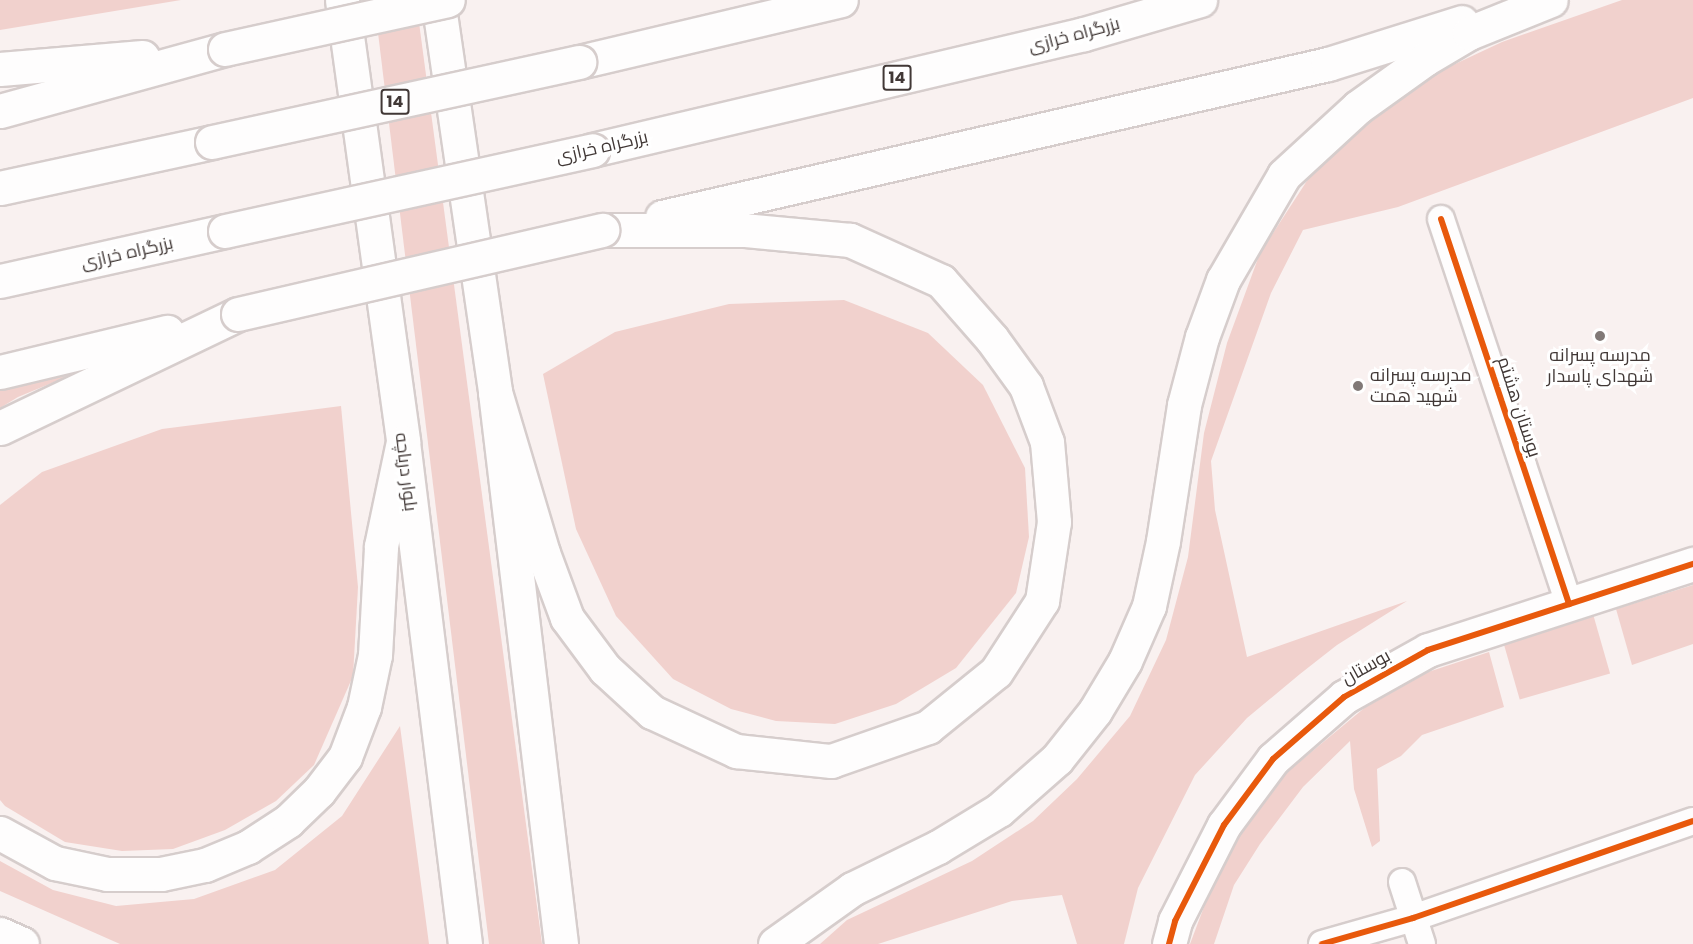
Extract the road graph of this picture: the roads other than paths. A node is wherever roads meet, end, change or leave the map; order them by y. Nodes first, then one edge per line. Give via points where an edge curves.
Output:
1 (342, 0) edge
2 (438, 0) edge
3 (448, 0) edge
4 (841, 0) edge
5 (1200, 0) edge
6 (1530, 0) edge
7 (1551, 0) edge
8 (225, 50) junction
9 (0, 69) edge
10 (0, 111) edge
11 (0, 188) edge
12 (1441, 219) dead end
13 (602, 230) junction
14 (0, 281) edge
15 (238, 314) junction
16 (0, 372) edge
17 (495, 392) junction
18 (0, 428) edge
19 (403, 442) junction
20 (1693, 564) edge
21 (1569, 604) junction
22 (1693, 821) edge
23 (0, 833) edge
24 (1402, 882) dead end
25 (1413, 918) junction
26 (0, 934) edge
27 (22, 944) edge
28 (465, 944) edge
29 (561, 944) edge
30 (775, 944) edge
31 (1169, 944) edge
32 (1322, 944) edge
33 (1422, 944) edge

1 - 19 main road, بلوار دریاچه
2 - 17 main road
3 - 8 main road, bridge
4 - 11 main road, 14, bridge via 579,62
5 - 14 main road, بزرگراه خرازی / 14, bridge via 1084,34 592,150
6 - 13 main road via 1328,64
7 - 30 main road via 1469,33 1425,59 1358,107 1284,175 1223,280 1202,337 1184,405 1149,606 1125,661 1095,711 1057,759 999,810 938,847 852,889
8 - 9 main road
8 - 10 main road
12 - 21 street, بوستان هشتم
13 - 15 main road, bridge
13 - 17 main road via 745,230 850,240 941,280 1026,386 1047,442 1054,522 1042,601 996,672 928,727 831,761 736,751 652,712 605,669 567,618 543,553
15 - 16 main road
15 - 18 main road
17 - 29 main road
19 - 23 main road via 381,546 375,655 364,707 345,757 319,792 288,821 248,847 205,865 161,874 107,874 55,863
19 - 28 main road, بلوار دریاچه
20 - 21 main road, بوستان
21 - 31 main road, بوستان via 1428,650 1344,697 1273,759 1224,825 1175,921
22 - 25 street
24 - 25 street
25 - 32 street
25 - 33 street
26 - 27 main road

